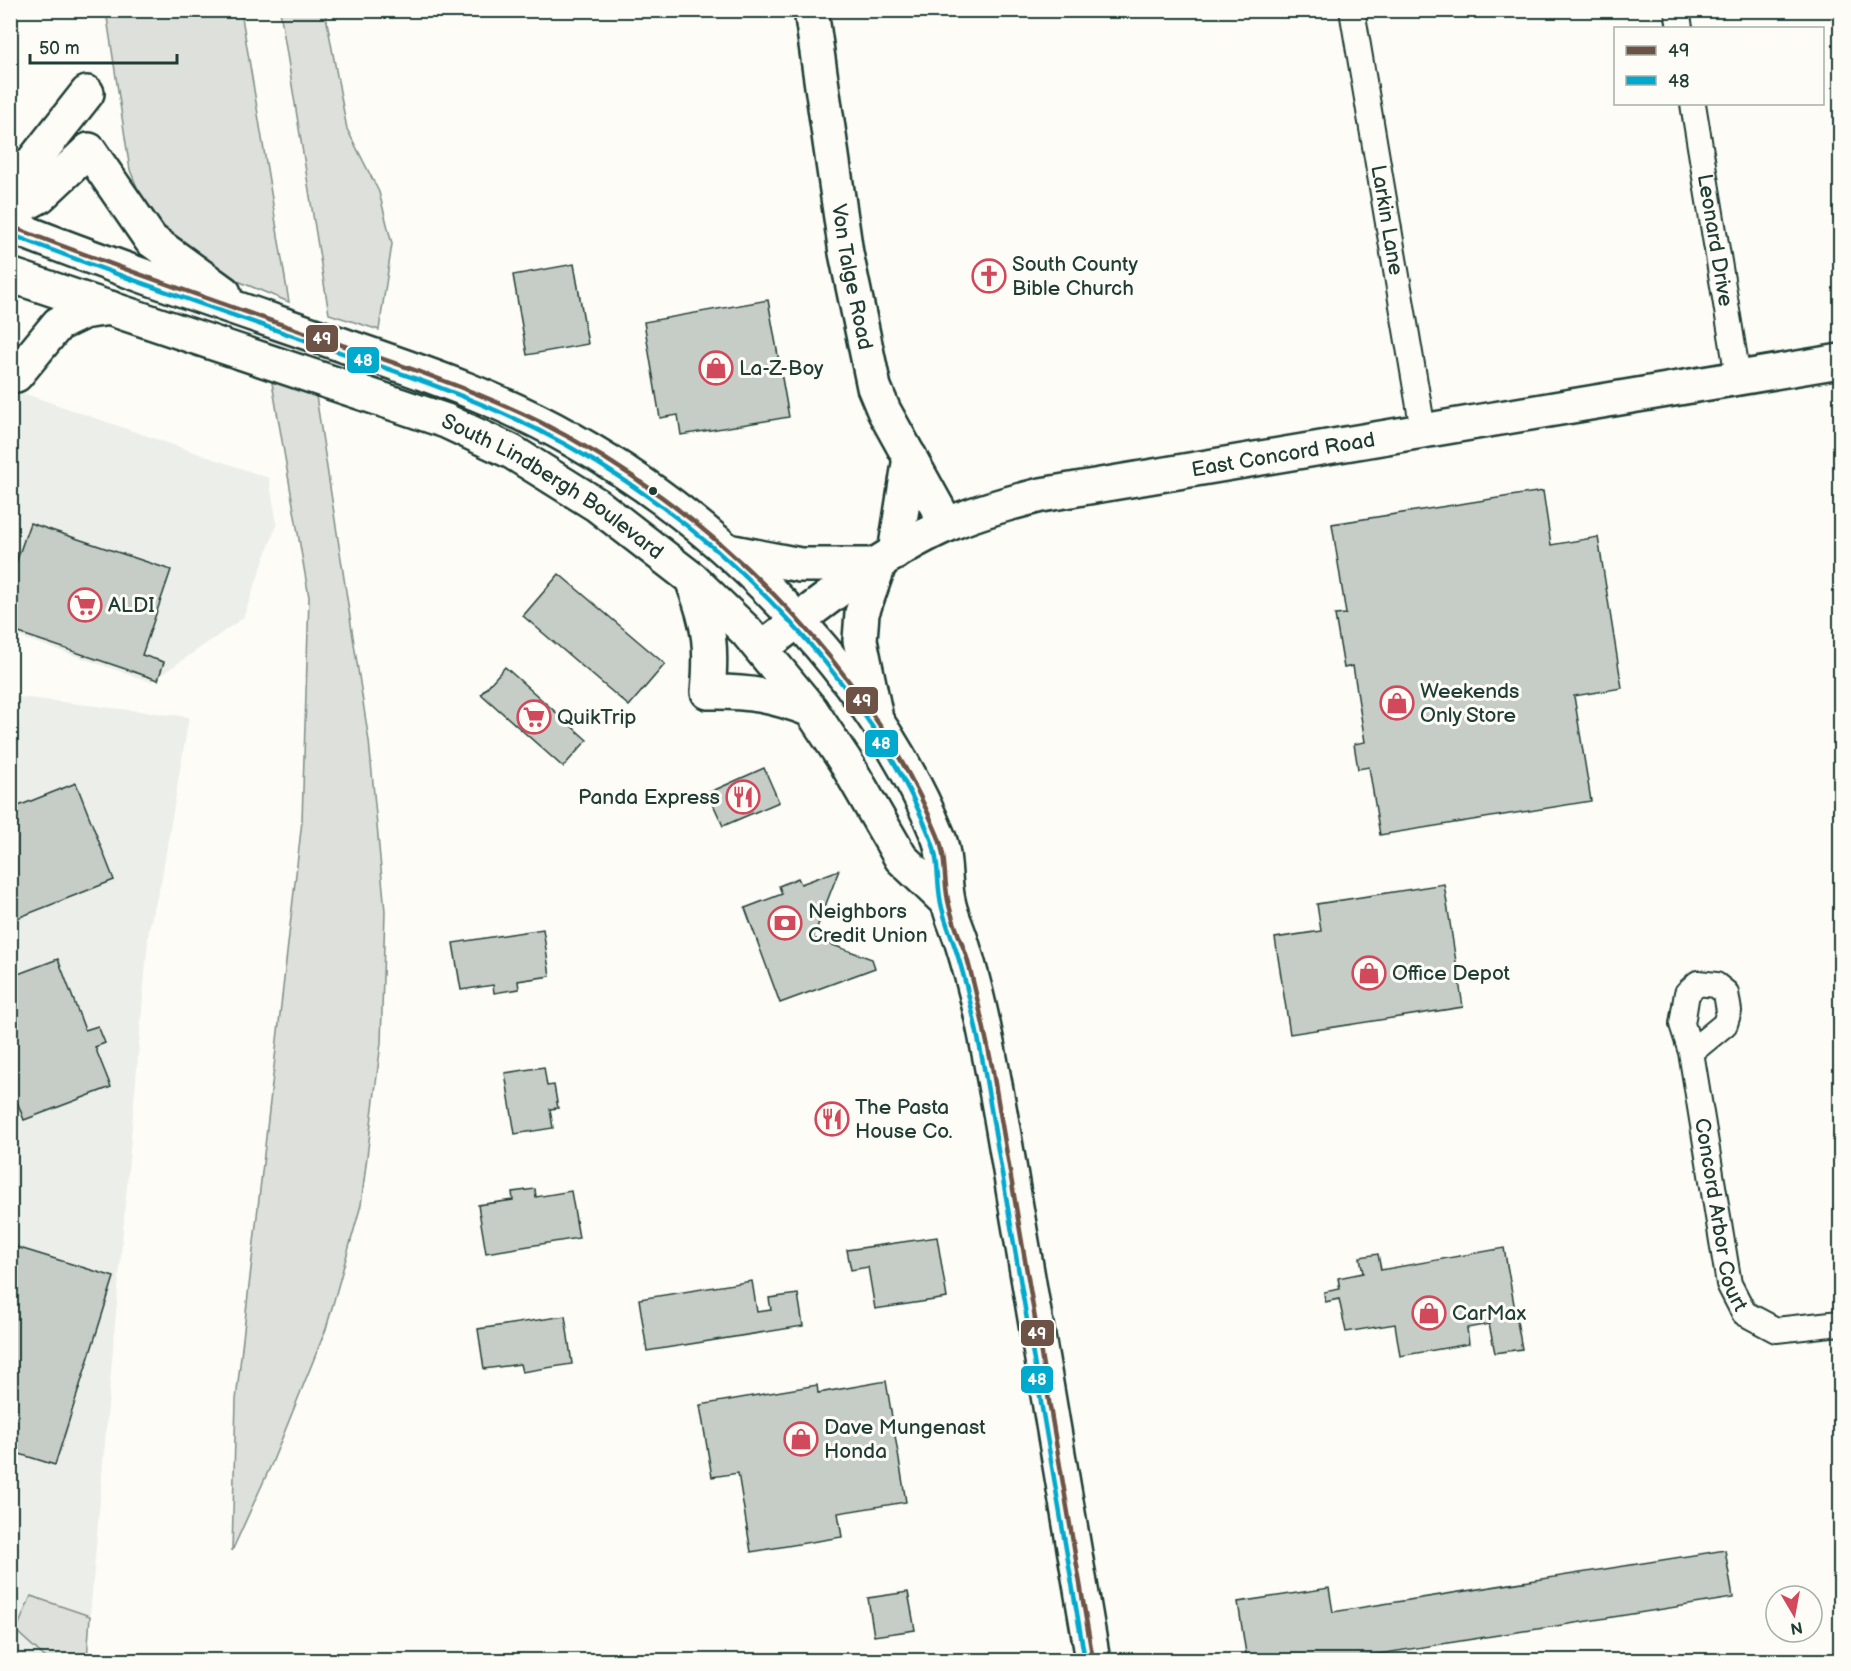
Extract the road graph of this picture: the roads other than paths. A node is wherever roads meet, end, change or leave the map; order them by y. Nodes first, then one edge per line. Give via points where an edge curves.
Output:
1 (811, 10) edge
2 (1352, 10) edge
3 (1677, 10) edge
4 (1680, 27) edge
5 (87, 93) dead end
6 (1693, 105) edge
7 (10, 177) edge
8 (10, 212) edge
9 (10, 226) edge
10 (10, 275) edge
11 (110, 308) junction
12 (252, 313) junction
13 (1840, 361) edge
14 (16, 375) dead end
15 (1738, 377) junction
16 (1423, 430) junction
17 (910, 457) junction
18 (947, 525) junction
19 (728, 551) junction
20 (887, 559) junction
21 (691, 578) junction
22 (797, 621) junction
23 (762, 648) junction
24 (811, 710) junction
25 (878, 726) junction
26 (948, 903) junction
27 (1691, 1052) dead end
28 (1840, 1323) edge
29 (1093, 1660) edge

1 - 17 main road, Von Talge Road via 846,253 868,363 884,411
2 - 16 street, Larkin Lane
3 - 4 street
5 - 7 main road via 31,164
6 - 15 street, Leonard Drive
8 - 12 main road via 40,196 89,150 152,240
9 - 12 main road, South Lindbergh Boulevard
10 - 11 main road, South Lindbergh Boulevard
11 - 14 main road via 83,312 58,324
11 - 21 main road, South Lindbergh Boulevard via 446,421 512,452 597,506
12 - 19 main road, South Lindbergh Boulevard via 506,406 628,474
13 - 15 main road, East Concord Road
15 - 16 main road, East Concord Road
16 - 18 main road, East Concord Road via 1041,495 977,512
17 - 18 main road, Von Talge Road
17 - 20 main road
18 - 20 main road, East Concord Road
19 - 20 main road via 800,565
19 - 22 main road, South Lindbergh Boulevard
20 - 22 main road, East Concord Road
20 - 25 main road via 862,613 860,639
21 - 23 main road, South Lindbergh Boulevard
21 - 24 main road via 707,618 711,652 708,692 743,691 776,697
22 - 23 main road, East Concord Road
22 - 25 main road, South Lindbergh Boulevard via 825,652
23 - 24 main road, South Lindbergh Boulevard
24 - 26 main road, South Lindbergh Boulevard via 901,858
25 - 26 main road, South Lindbergh Boulevard via 941,842
26 - 29 main road, South Lindbergh Boulevard via 980,1010 999,1104
27 - 28 street, Concord Arbor Court via 1729,1284 1744,1313 1776,1330

